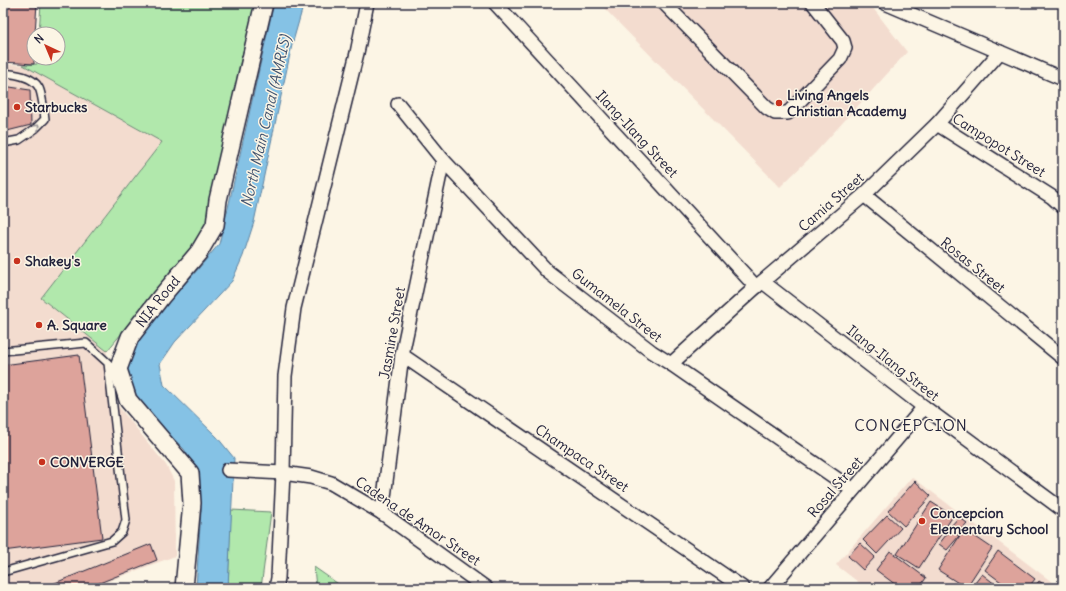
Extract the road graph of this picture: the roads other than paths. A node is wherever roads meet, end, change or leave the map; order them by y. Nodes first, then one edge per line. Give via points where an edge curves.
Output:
1 (264, 3) edge
2 (367, 3) edge
3 (495, 3) edge
4 (664, 3) edge
5 (813, 3) edge
6 (885, 3) edge
7 (1000, 52) junction
8 (3, 73) edge
9 (1063, 79) edge
10 (398, 104) dead end
11 (936, 124) junction
12 (3, 143) edge
13 (443, 160) junction
14 (864, 195) junction
15 (1063, 208) edge
16 (760, 284) junction
17 (3, 351) edge
18 (402, 355) junction
19 (1063, 358) edge
20 (671, 364) junction
21 (924, 407) junction
22 (228, 470) dead end
23 (283, 473) junction
24 (853, 490) junction
25 (1063, 510) edge
26 (382, 512) junction
27 (3, 572) edge
28 (184, 588) edge
29 (276, 588) edge
30 (486, 588) edge
31 (743, 588) edge
32 (770, 588) edge

1 - 28 street, NIA Road via 218,200 215,225 199,252 130,337 118,369 128,400 190,473 192,503
2 - 23 street via 294,308 286,376
3 - 16 street, Ilang-Ilang Street
4 - 5 street via 767,108 775,113 788,113 840,59 845,48 843,40
6 - 7 street
7 - 9 street
7 - 11 street, Camia Street
12 -> 8 lane via 19,140 45,119 39,87 29,78
10 - 13 street, Gumamela Street
11 - 14 street, Camia Street
11 - 15 street, Campopot Street via 1052,197
13 - 18 street, Jasmine Street
13 - 20 street, Gumamela Street via 548,272
14 - 16 street, Camia Street
14 - 19 street, Rosas Street
16 - 20 street, Camia Street
16 - 21 street, Ilang-Ilang Street
17 - 27 lane via 86,343 108,363 126,520 122,532 112,541
18 - 26 street, Jasmine Street
18 - 31 street, Champaca Street
20 - 24 street, Gumamela Street
21 - 24 street, Rosal Street
21 - 25 street, Ilang-Ilang Street
22 - 23 street, Cadena de Amor Street
23 - 26 street, Cadena de Amor Street via 330,483
23 - 29 street
24 - 32 street, Rosal Street
26 - 30 street, Cadena de Amor Street

